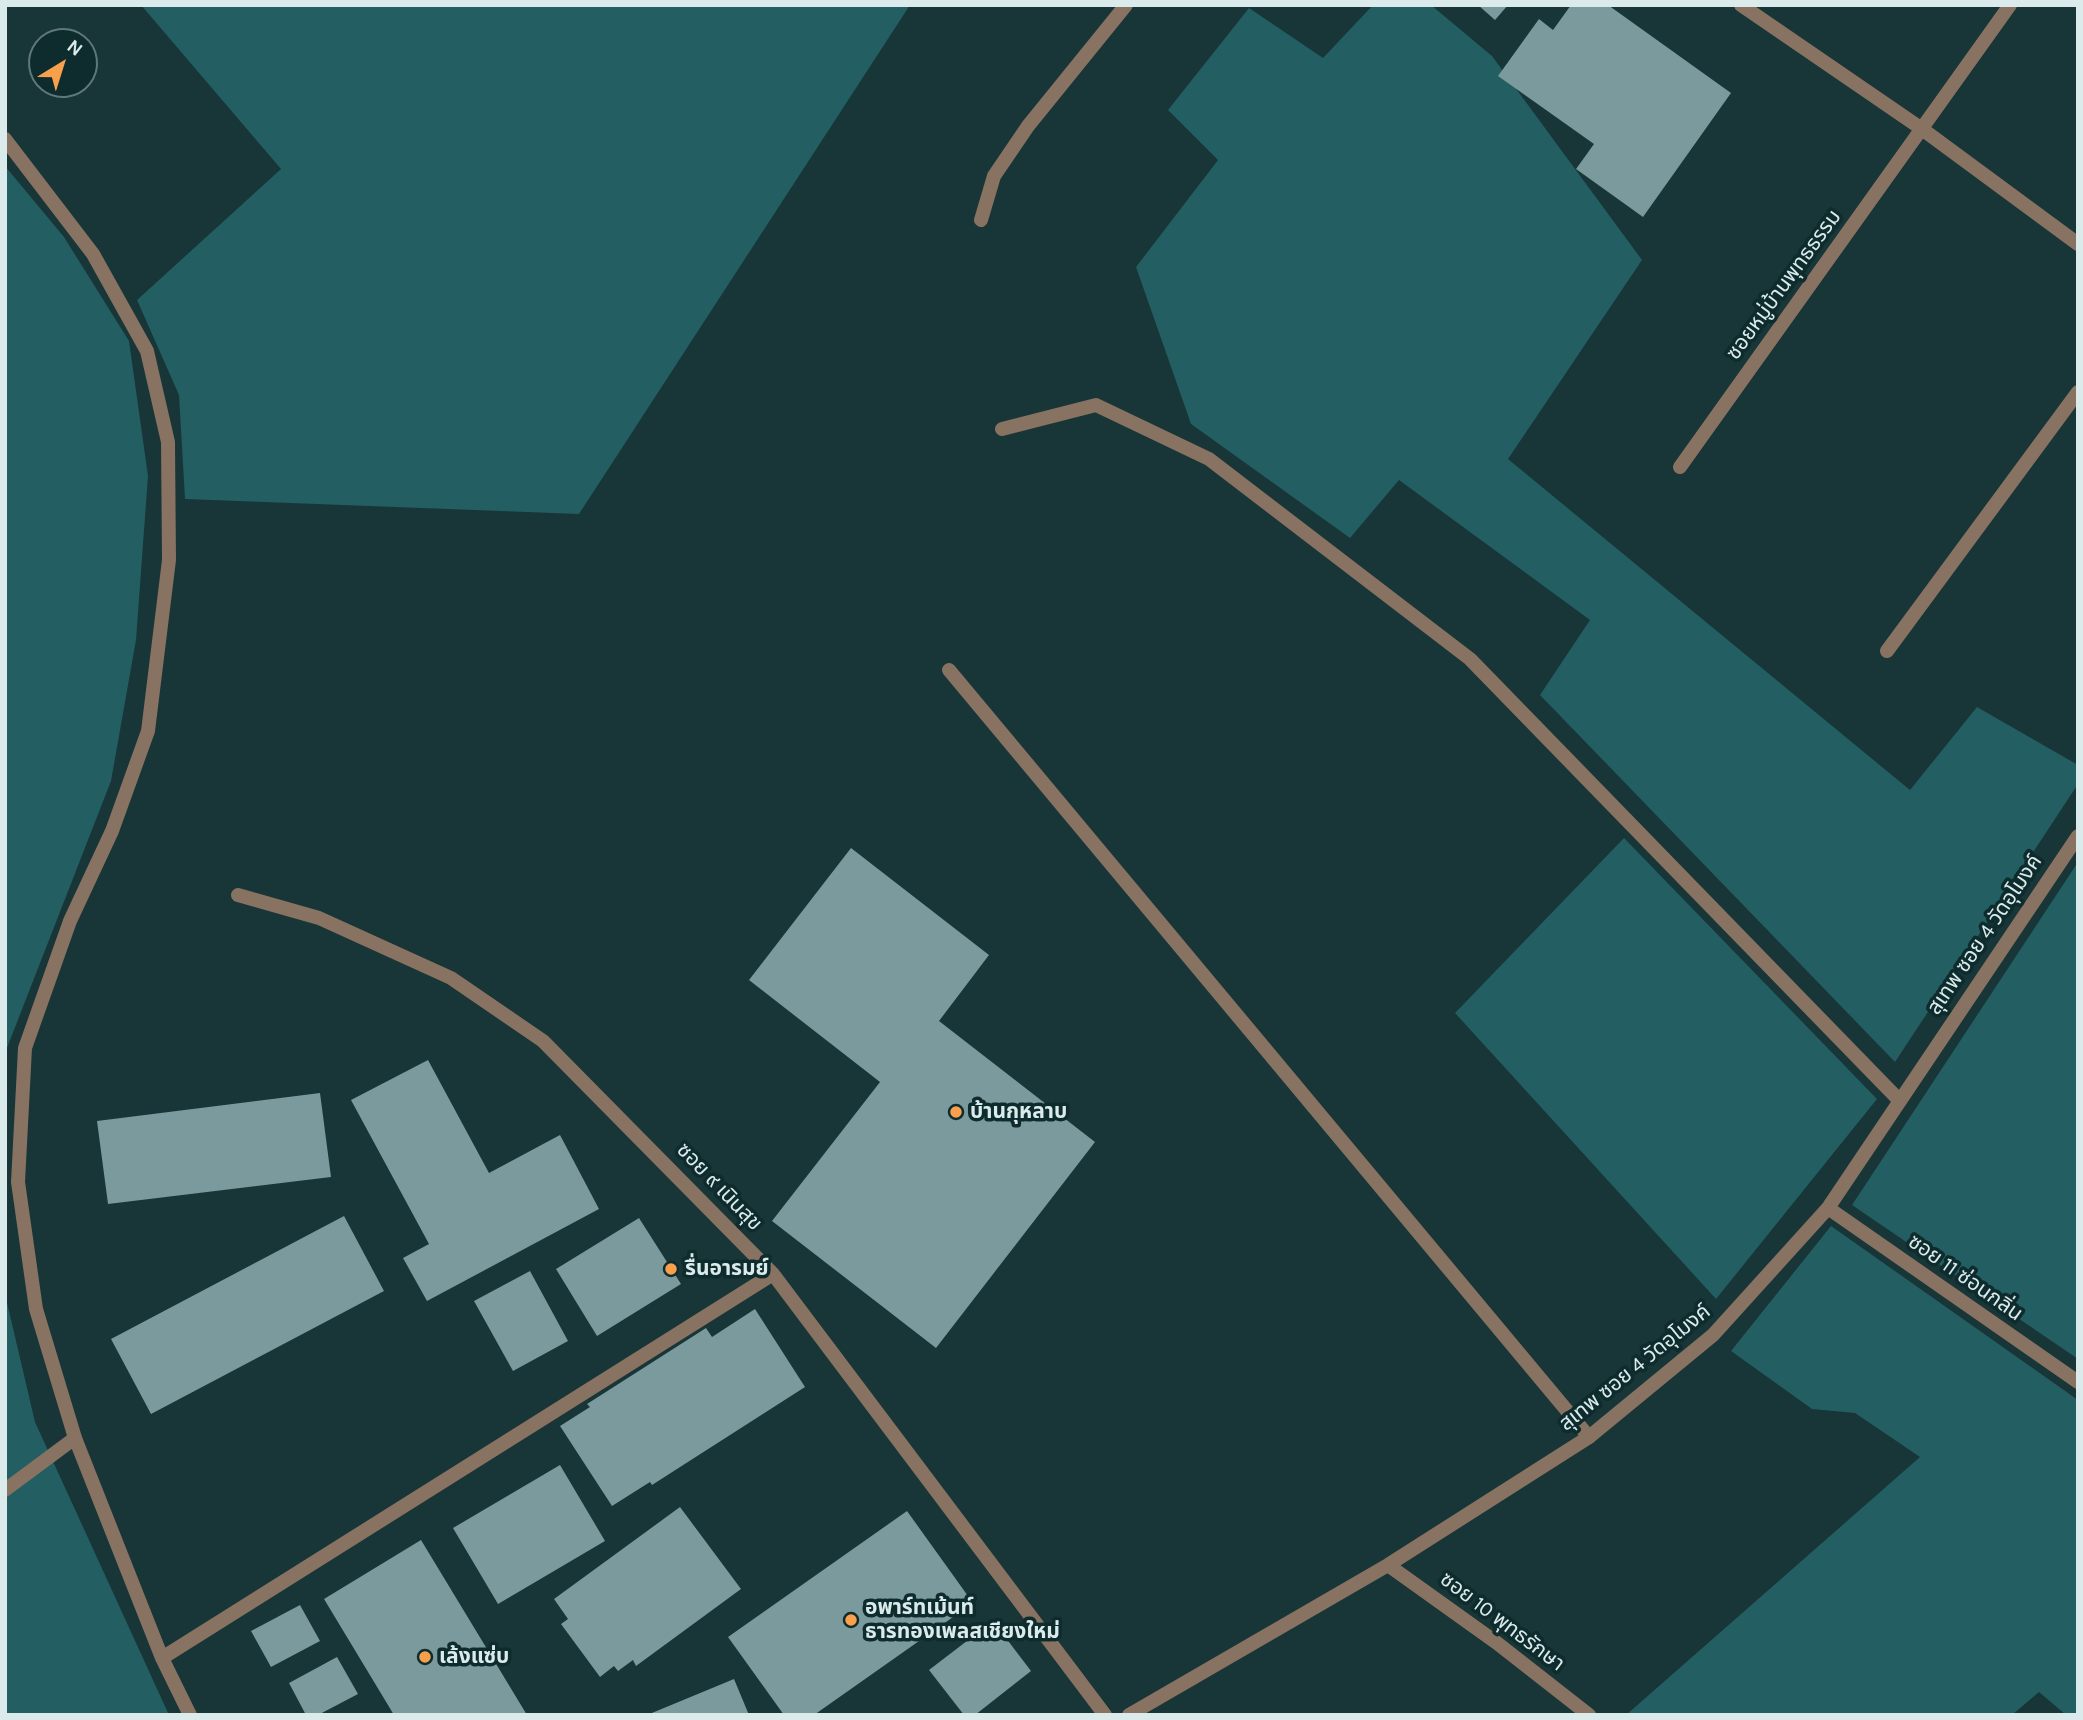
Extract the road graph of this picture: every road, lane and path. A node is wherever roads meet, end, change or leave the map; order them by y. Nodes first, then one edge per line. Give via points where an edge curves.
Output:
1 (1126, 5) edge
2 (1741, 5) edge
3 (2010, 5) edge
4 (1922, 129) junction
5 (5, 139) edge
6 (981, 220) dead end
7 (2078, 244) edge
8 (2078, 392) edge
9 (1002, 429) dead end
10 (1680, 467) dead end
11 (1887, 650) dead end
12 (949, 670) dead end
13 (2078, 836) edge
14 (238, 895) dead end
15 (1899, 1100) junction
16 (1828, 1208) junction
17 (773, 1273) junction
18 (2078, 1382) edge
19 (1589, 1437) junction
20 (75, 1438) junction
21 (5, 1490) edge
22 (1388, 1565) junction
23 (162, 1658) junction
24 (190, 1715) edge
25 (1105, 1715) edge
26 (1129, 1715) edge
27 (1589, 1715) edge

1 - 6 street via 994,176
2 - 4 street
3 - 4 street, ซอยหมู่บ้านพุทธธรรม
4 - 7 street
4 - 10 street, ซอยหมู่บ้านพุทธธรรม
5 - 20 street via 93,254 147,351 168,442 169,560 148,731 112,831 70,920 25,1048 18,1182 36,1309
8 - 11 street
9 - 15 street via 1096,405 1209,459 1470,659
12 - 19 street
13 - 15 street, สุเทพ ซอย 4 วัดอุโมงค์
14 - 17 street, ซอย ๙ เนินสุข via 320,918 451,978 543,1041
15 - 16 street, สุเทพ ซอย 4 วัดอุโมงค์
16 - 18 street, ซอย 11 ซ่อนกลิ่น
16 - 19 street, สุเทพ ซอย 4 วัดอุโมงค์ via 1713,1335
17 - 23 street
17 - 25 street, ซอย ๙ เนินสุข
19 - 22 street, สุเทพ ซอย 4 วัดอุโมงค์
20 - 21 street
20 - 23 street
22 - 26 street, สุเทพ ซอย 4 วัดอุโมงค์
22 - 27 street, ซอย 10 พุทธรักษา
23 - 24 street

